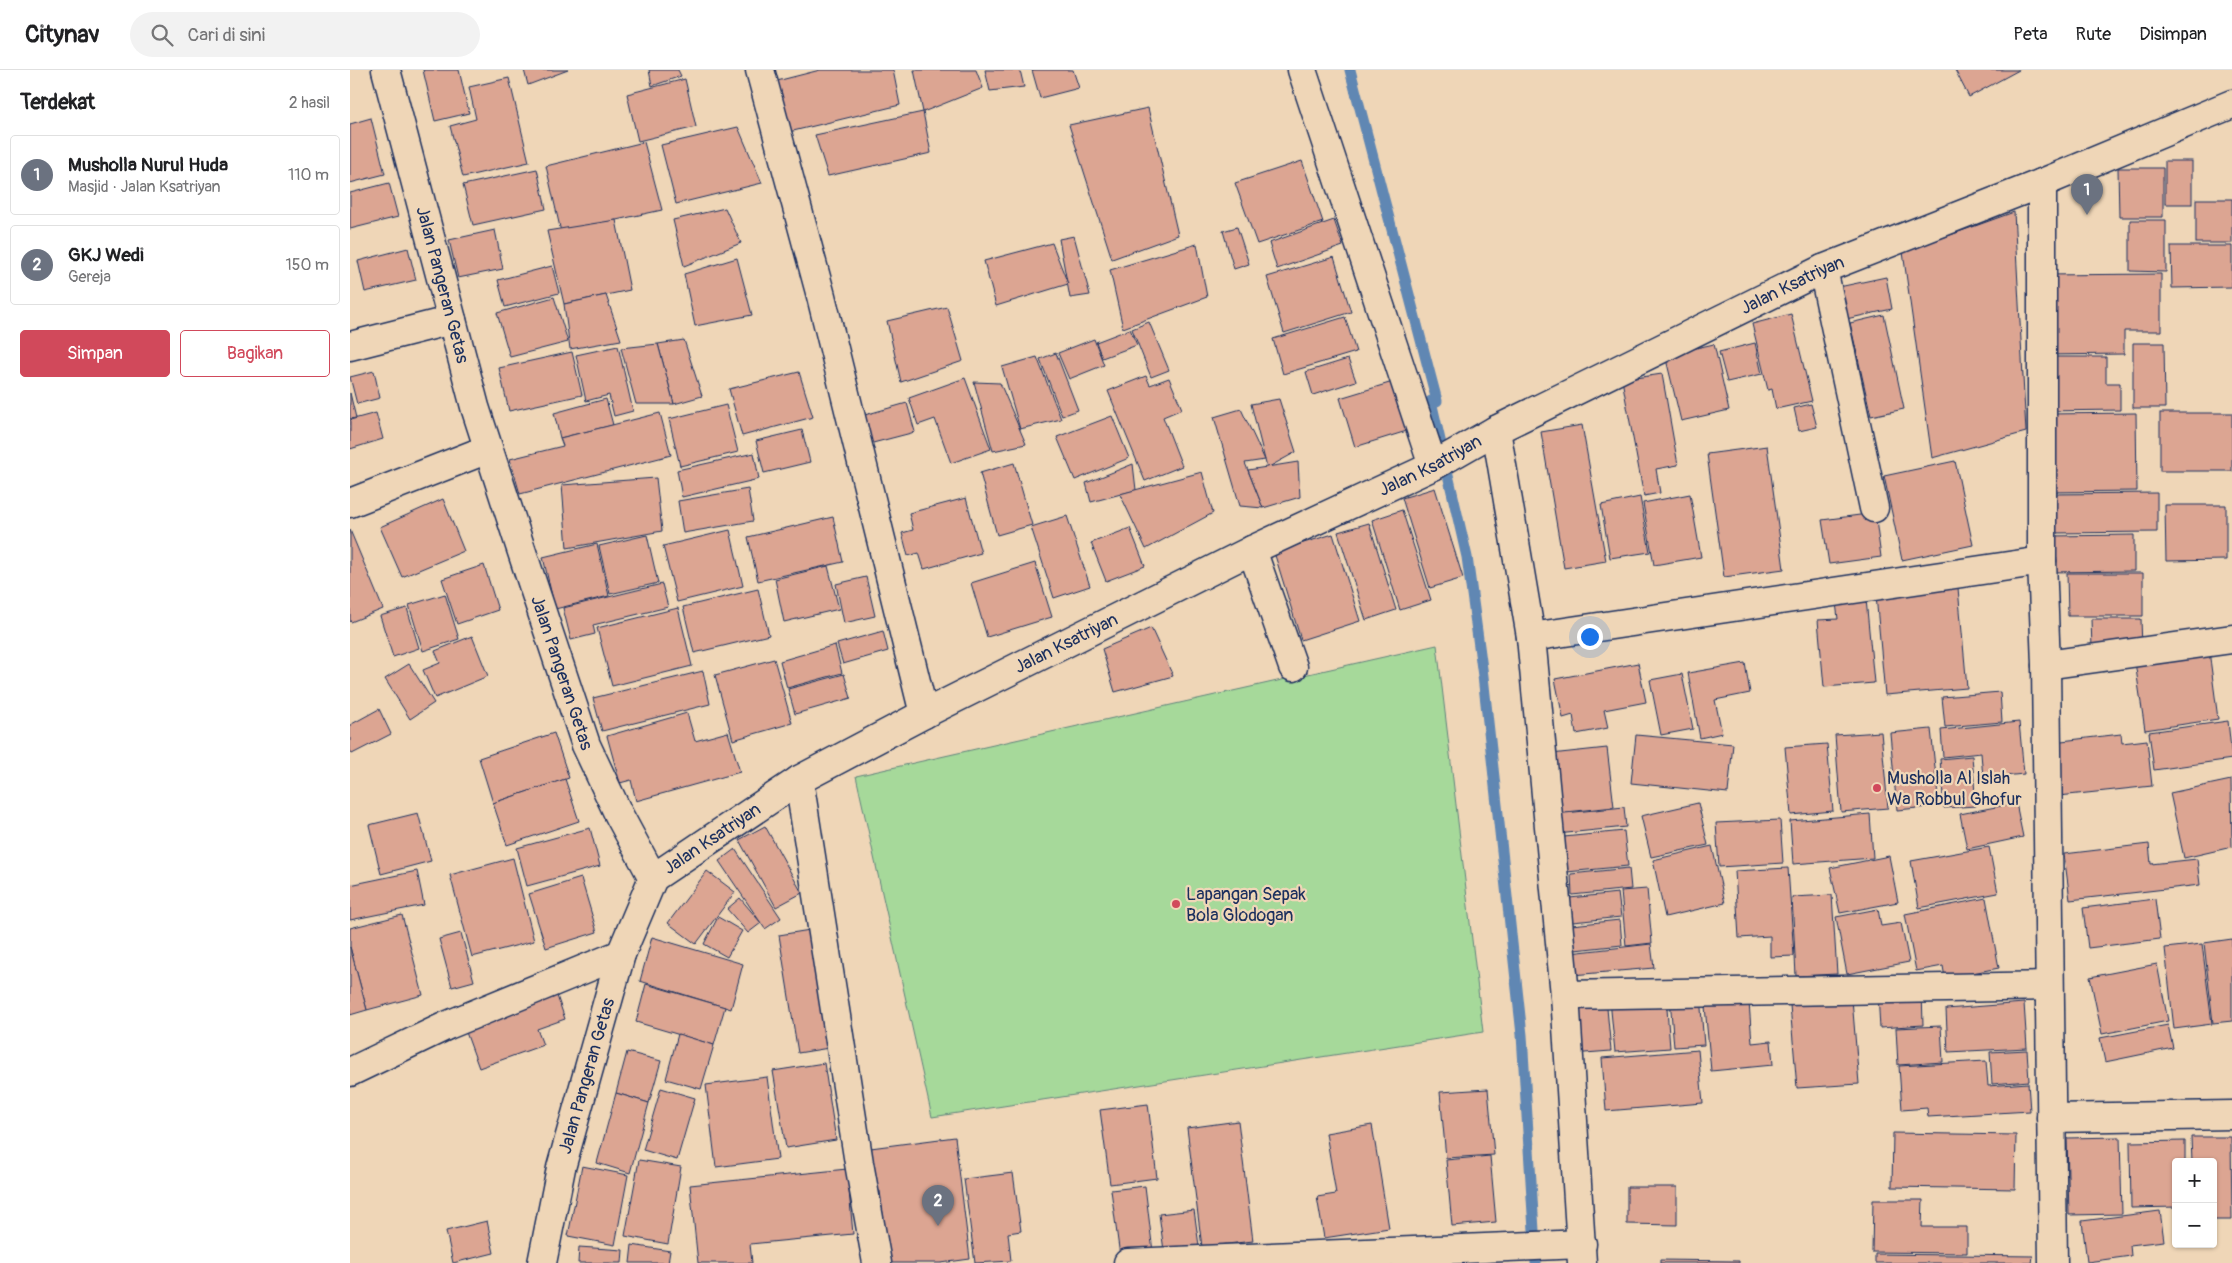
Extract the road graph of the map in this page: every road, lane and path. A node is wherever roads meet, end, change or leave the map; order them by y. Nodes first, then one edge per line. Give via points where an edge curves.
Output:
1 (386, 70) edge
2 (760, 70) edge
3 (1302, 70) edge
4 (2232, 104) edge
5 (2042, 183) junction
6 (1823, 269) junction
7 (452, 320) junction
8 (350, 346) edge
9 (1496, 430) junction
10 (488, 449) junction
11 (1436, 465) junction
12 (350, 504) edge
13 (1874, 508) dead end
14 (1252, 550) junction
15 (2042, 561) junction
16 (1531, 637) junction
17 (2232, 639) edge
18 (2046, 665) junction
19 (1293, 667) dead end
20 (924, 714) junction
21 (799, 780) junction
22 (653, 878) junction
23 (621, 954) junction
24 (2048, 986) junction
25 (1565, 994) junction
26 (350, 1072) edge
27 (2232, 1115) edge
28 (2051, 1118) junction
29 (1576, 1250) edge
30 (1194, 1261) edge
31 (542, 1263) edge
32 (876, 1263) edge
33 (1128, 1263) edge
34 (2053, 1263) edge

1 - 7 street, Jalan Pangeran Getas
2 - 20 street via 821,296
3 - 11 street
4 - 5 street, Jalan Ksatriyan
5 - 6 street, Jalan Ksatriyan
5 - 15 street
6 - 9 street, Jalan Ksatriyan
6 - 13 street
7 - 8 street
7 - 10 street, Jalan Pangeran Getas
9 - 11 street, Jalan Ksatriyan
9 - 16 street
10 - 12 street
10 - 22 street, Jalan Pangeran Getas via 586,745
11 - 14 street, Jalan Ksatriyan
14 - 19 street
14 - 20 street, Jalan Ksatriyan
15 - 16 street
15 - 18 street
16 - 25 street
17 - 18 street
18 - 24 street
20 - 21 street, Jalan Ksatriyan
21 - 22 street, Jalan Ksatriyan
21 - 32 street
22 - 23 street, Jalan Pangeran Getas
23 - 26 street via 448,1025
23 - 31 street, Jalan Pangeran Getas via 561,1168
24 - 25 street
24 - 28 street
25 - 29 street
27 - 28 street
28 - 34 street
29 - 30 street via 1512,1247
30 - 33 street

